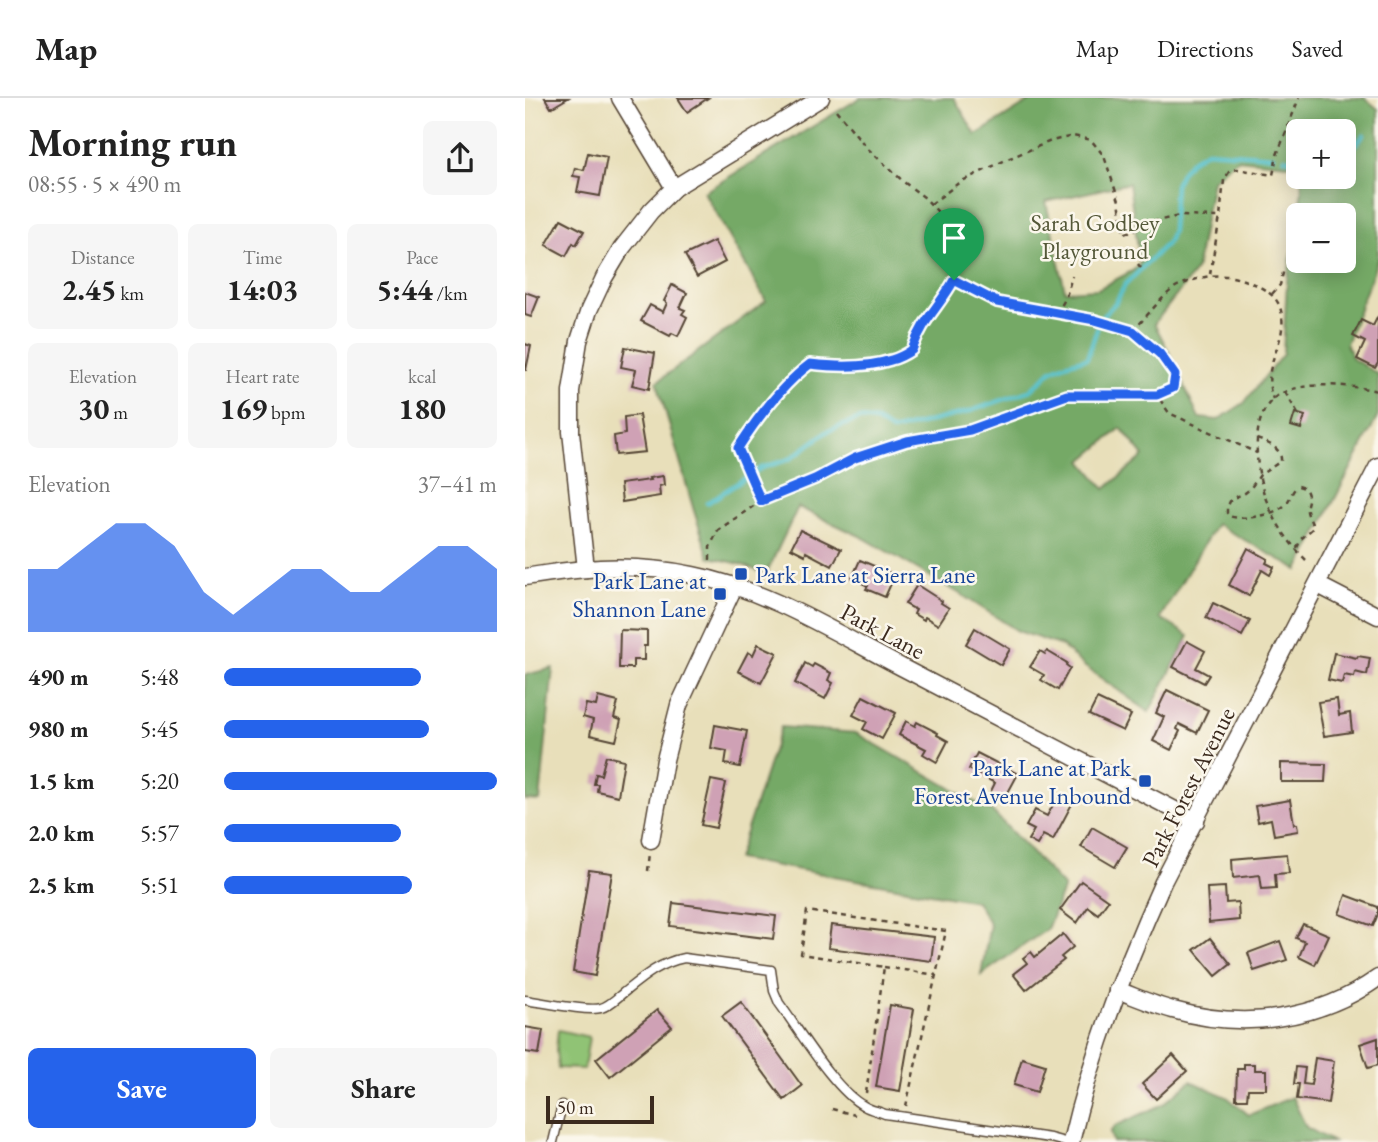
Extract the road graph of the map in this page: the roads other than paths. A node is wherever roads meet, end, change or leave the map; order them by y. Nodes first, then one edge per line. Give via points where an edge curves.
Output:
1 (620, 98) edge
2 (821, 98) edge
3 (674, 188) junction
4 (1378, 466) edge
5 (586, 569) junction
6 (525, 577) edge
7 (1318, 584) junction
8 (734, 587) junction
9 (1378, 616) edge
10 (1196, 821) junction
11 (651, 840) dead end
12 (1378, 978) edge
13 (1117, 990) junction
14 (525, 1000) edge
15 (562, 1105) dead end
16 (553, 1142) edge
17 (1065, 1142) edge
18 (1071, 1142) edge

1 - 3 street
2 - 3 street
3 - 5 street via 622,248 589,310 579,341 571,391 571,432
4 - 7 street, Park Forest Avenue
5 - 6 street, Park Lane
5 - 8 street, Park Lane via 647,568
7 - 9 street
7 - 10 street, Park Forest Avenue
8 - 10 street, Park Lane via 802,615
8 - 11 street via 679,705
10 - 13 street, Park Forest Avenue via 1163,882
12 - 13 street via 1321,1008 1249,1021 1216,1020 1172,1010
13 - 18 street, Park Forest Avenue
14 - 17 lane via 600,1009 655,967 684,958 771,970 779,1003 832,1076 864,1106 885,1114
15 - 16 lane

